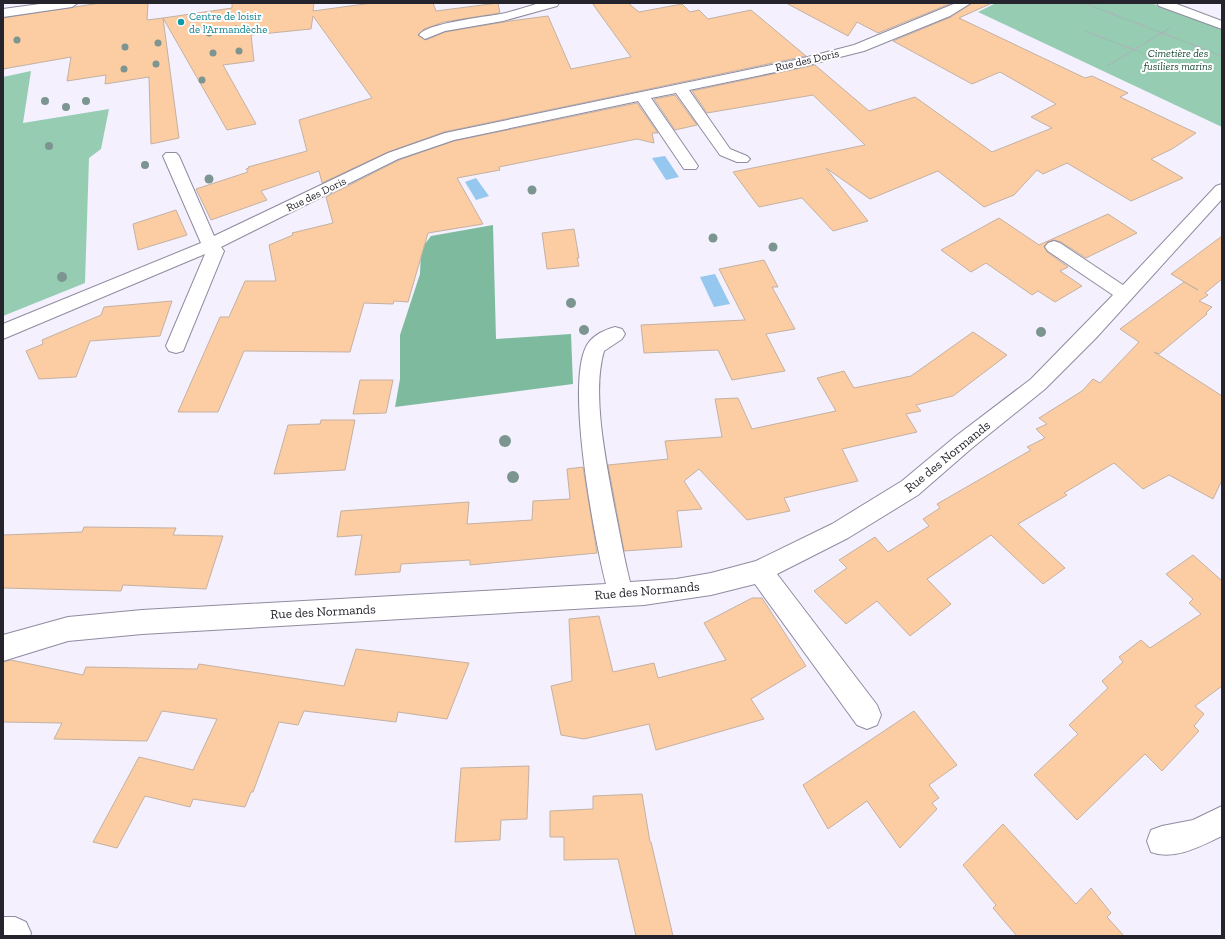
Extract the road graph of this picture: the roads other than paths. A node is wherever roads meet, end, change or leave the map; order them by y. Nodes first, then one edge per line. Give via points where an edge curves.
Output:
1 (72, 3) edge
2 (553, 3) edge
3 (965, 3) edge
4 (1163, 3) edge
5 (3, 12) edge
6 (1222, 25) edge
7 (425, 35) dead end
8 (680, 88) junction
9 (642, 96) junction
10 (171, 156) dead end
11 (742, 159) dead end
12 (690, 166) dead end
13 (1222, 189) edge
14 (211, 245) junction
15 (1054, 247) dead end
16 (1125, 294) junction
17 (3, 332) edge
18 (615, 334) dead end
19 (176, 346) dead end
20 (760, 571) junction
21 (621, 594) junction
22 (3, 648) edge
23 (867, 715) dead end
24 (1222, 821) edge
25 (1162, 841) dead end

1 - 5 street
2 - 7 street via 503,17 442,28
3 - 8 street, Rue des Doris via 859,48
4 - 6 street
8 - 9 street, Rue des Doris
8 - 11 street via 724,152
9 - 12 street
9 - 14 street, Rue des Doris via 450,136 393,156
10 - 14 street
13 - 16 street, Rue des Normands
14 - 17 street, Rue des Doris
14 - 19 street via 215,251
15 - 16 street
16 - 20 street, Rue des Normands via 1038,384 910,488 840,531
18 - 21 street via 596,348 589,364 588,395 599,482
20 - 21 street, Rue des Normands via 676,590
20 - 23 street
21 - 22 street, Rue des Normands via 134,623 68,629
24 - 25 street via 1195,834

